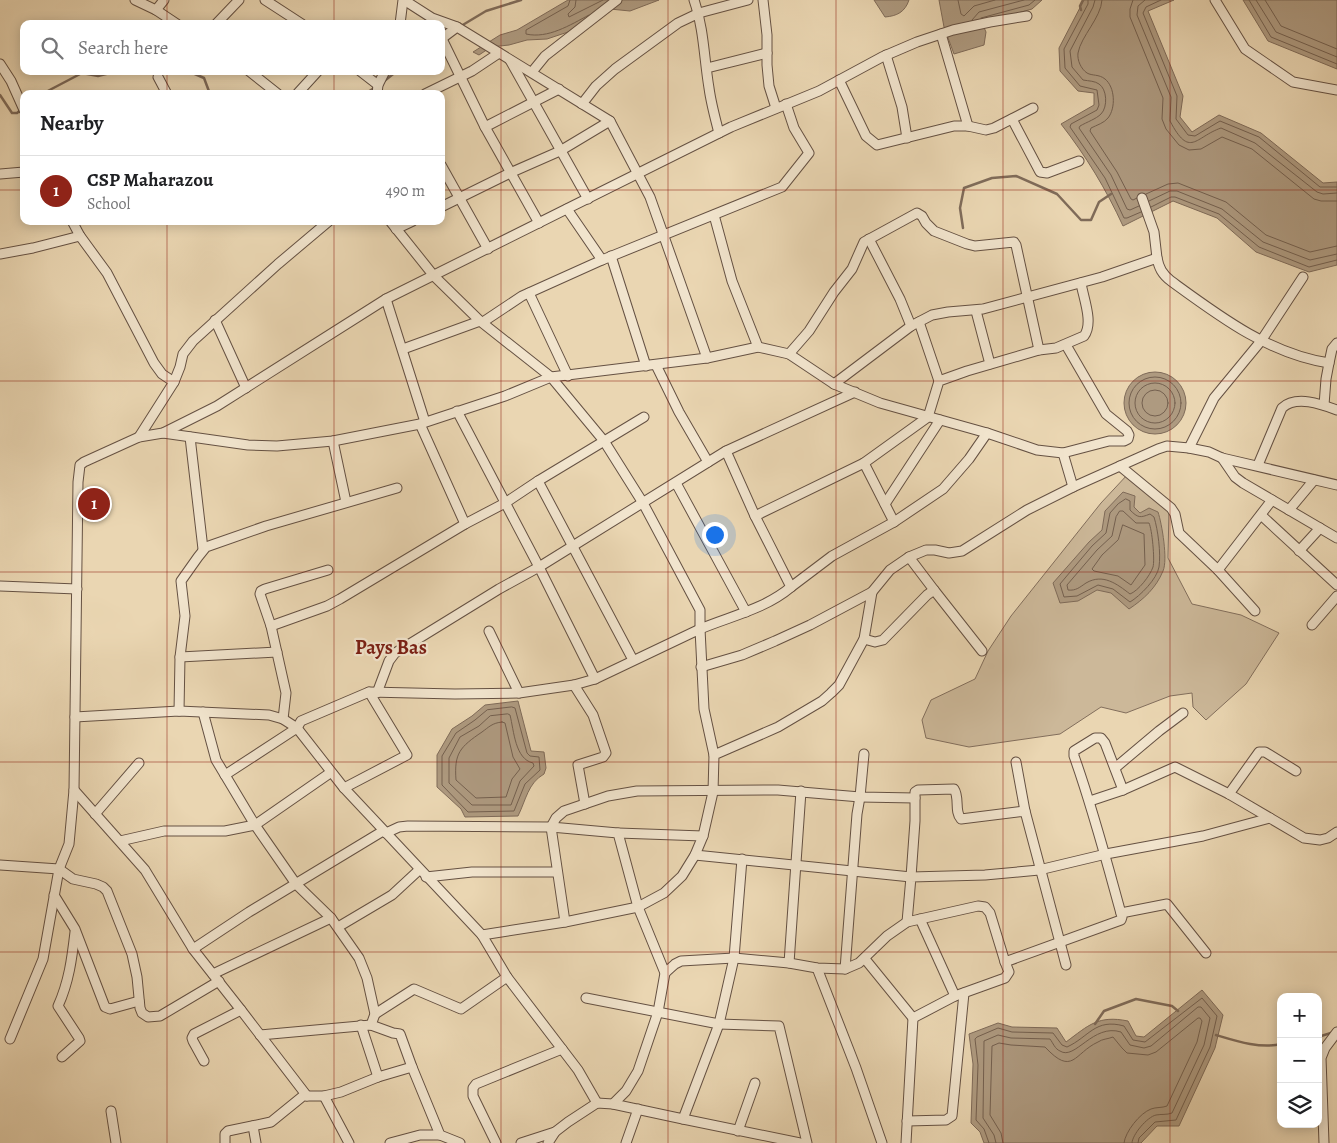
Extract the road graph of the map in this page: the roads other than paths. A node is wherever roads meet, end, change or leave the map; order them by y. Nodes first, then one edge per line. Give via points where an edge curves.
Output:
1 (135, 0) edge
2 (164, 0) edge
3 (239, 0) edge
4 (265, 0) edge
5 (404, 0) edge
6 (617, 0) edge
7 (694, 0) edge
8 (748, 0) edge
9 (763, 0) edge
10 (1215, 0) edge
11 (156, 10) junction
12 (699, 13) junction
13 (1027, 16) dead end
14 (171, 20) edge
15 (220, 20) edge
16 (293, 20) edge
17 (401, 20) edge
18 (438, 20) edge
19 (445, 23) edge
20 (457, 27) junction
21 (941, 34) junction
22 (445, 36) edge
23 (445, 47) edge
24 (767, 52) junction
25 (500, 53) junction
26 (886, 55) junction
27 (510, 60) junction
28 (0, 64) edge
29 (707, 68) junction
30 (532, 72) junction
31 (254, 75) edge
32 (314, 75) edge
33 (364, 75) edge
34 (384, 75) edge
35 (158, 76) dead end
36 (460, 77) junction
37 (838, 80) junction
38 (378, 89) edge
39 (559, 89) junction
40 (165, 90) edge
41 (273, 90) edge
42 (301, 90) edge
43 (433, 90) edge
44 (1337, 90) edge
45 (20, 101) edge
46 (534, 103) junction
47 (582, 104) junction
48 (786, 104) junction
49 (776, 108) junction
50 (1033, 108) dead end
51 (1012, 119) junction
52 (610, 121) junction
53 (968, 126) junction
54 (484, 127) junction
55 (718, 133) junction
56 (907, 138) junction
57 (560, 151) junction
58 (1079, 161) dead end
59 (20, 172) edge
60 (445, 172) edge
61 (510, 173) junction
62 (0, 174) edge
63 (639, 174) junction
64 (459, 198) junction
65 (1142, 198) dead end
66 (588, 199) junction
67 (445, 205) edge
68 (567, 209) junction
69 (714, 215) junction
70 (538, 223) junction
71 (74, 225) edge
72 (324, 225) edge
73 (393, 225) edge
74 (405, 225) edge
75 (396, 230) junction
76 (662, 235) junction
77 (80, 236) junction
78 (869, 239) junction
79 (488, 249) junction
80 (0, 254) edge
81 (611, 256) junction
82 (1156, 258) junction
83 (602, 260) junction
84 (434, 276) junction
85 (1303, 277) dead end
86 (1081, 283) junction
87 (529, 293) junction
88 (1028, 296) junction
89 (386, 299) junction
90 (976, 311) junction
91 (214, 320) junction
92 (482, 321) junction
93 (915, 324) junction
94 (1261, 341) junction
95 (1337, 343) edge
96 (1066, 345) junction
97 (758, 347) junction
98 (403, 349) junction
99 (1039, 350) junction
100 (789, 354) junction
101 (707, 358) junction
102 (1329, 363) junction
103 (990, 364) junction
104 (656, 365) junction
105 (646, 366) junction
106 (568, 376) junction
107 (551, 377) junction
108 (174, 382) junction
109 (939, 382) junction
110 (834, 384) junction
111 (246, 388) junction
112 (855, 392) junction
113 (1324, 405) junction
114 (1337, 410) edge
115 (457, 412) junction
116 (644, 417) dead end
117 (928, 417) junction
118 (940, 420) junction
119 (423, 423) junction
120 (163, 433) junction
121 (988, 433) junction
122 (139, 437) junction
123 (190, 437) junction
124 (333, 441) junction
125 (604, 441) junction
126 (1189, 448) junction
127 (726, 451) junction
128 (1063, 454) junction
129 (1222, 458) junction
130 (708, 462) junction
131 (864, 463) junction
132 (1258, 465) junction
133 (1120, 466) junction
134 (1314, 480) junction
135 (538, 481) junction
136 (676, 483) junction
137 (1337, 485) edge
138 (1073, 487) junction
139 (397, 488) dead end
140 (1272, 500) junction
141 (346, 502) junction
142 (505, 502) junction
143 (643, 503) junction
144 (885, 504) junction
145 (1289, 510) junction
146 (1262, 515) junction
147 (755, 516) junction
148 (894, 522) junction
149 (465, 524) junction
150 (1320, 528) junction
151 (1337, 538) edge
152 (573, 546) junction
153 (203, 549) junction
154 (1299, 551) junction
155 (909, 557) junction
156 (539, 567) junction
157 (328, 570) dead end
158 (1218, 570) junction
159 (1337, 585) edge
160 (0, 586) edge
161 (792, 587) junction
162 (77, 589) junction
163 (934, 590) junction
164 (872, 592) junction
165 (1337, 596) edge
166 (746, 612) junction
167 (1255, 612) dead end
168 (1312, 625) dead end
169 (271, 626) junction
170 (700, 629) junction
171 (489, 631) dead end
172 (864, 638) junction
173 (982, 651) dead end
174 (277, 652) junction
175 (180, 657) junction
176 (633, 660) junction
177 (701, 667) junction
178 (595, 679) junction
179 (574, 685) junction
180 (373, 692) junction
181 (519, 693) junction
182 (180, 711) junction
183 (203, 712) junction
184 (1184, 713) dead end
185 (75, 717) junction
186 (283, 719) junction
187 (296, 728) junction
188 (864, 754) dead end
189 (714, 755) junction
190 (1016, 762) dead end
191 (139, 763) dead end
192 (1115, 768) junction
193 (1296, 771) dead end
194 (330, 773) junction
195 (225, 775) junction
196 (344, 788) junction
197 (74, 790) junction
198 (1123, 790) junction
199 (801, 791) junction
200 (713, 792) junction
201 (1229, 794) junction
202 (860, 797) junction
203 (914, 798) junction
204 (1090, 801) junction
205 (585, 804) junction
206 (1025, 812) junction
207 (95, 814) junction
208 (1270, 818) junction
209 (255, 825) junction
210 (550, 826) junction
211 (384, 832) junction
212 (1337, 832) edge
213 (618, 833) junction
214 (702, 836) junction
215 (120, 841) junction
216 (1106, 854) junction
217 (695, 855) junction
218 (742, 859) junction
219 (0, 865) edge
220 (795, 865) junction
221 (59, 869) junction
222 (419, 870) junction
223 (852, 870) junction
224 (1039, 870) junction
225 (557, 872) junction
226 (426, 877) junction
227 (911, 877) junction
228 (296, 884) junction
229 (54, 895) junction
230 (638, 908) junction
231 (1121, 913) junction
232 (331, 918) junction
233 (920, 919) junction
234 (565, 922) junction
235 (907, 922) junction
236 (338, 927) junction
237 (75, 929) junction
238 (482, 935) junction
239 (1059, 942) junction
240 (193, 949) junction
241 (1206, 953) dead end
242 (734, 958) junction
243 (865, 959) junction
244 (1005, 962) junction
245 (789, 963) junction
246 (1066, 965) dead end
247 (816, 968) junction
248 (845, 969) junction
249 (665, 973) junction
250 (216, 977) junction
251 (507, 977) junction
252 (960, 994) junction
253 (586, 998) dead end
254 (139, 1001) junction
255 (241, 1010) junction
256 (658, 1012) junction
257 (375, 1014) junction
258 (913, 1018) junction
259 (719, 1024) junction
260 (361, 1025) junction
261 (371, 1025) junction
262 (1337, 1032) edge
263 (260, 1035) junction
264 (10, 1039) dead end
265 (562, 1050) junction
266 (62, 1057) dead end
267 (204, 1061) dead end
268 (412, 1067) junction
269 (378, 1078) junction
270 (755, 1083) dead end
271 (307, 1096) junction
272 (324, 1096) junction
273 (597, 1103) junction
274 (613, 1104) junction
275 (638, 1108) junction
276 (111, 1111) dead end
277 (683, 1119) junction
278 (907, 1121) junction
279 (253, 1126) junction
280 (738, 1131) junction
281 (555, 1132) junction
282 (440, 1135) junction
283 (116, 1143) edge
284 (225, 1143) edge
285 (256, 1143) edge
286 (349, 1143) edge
287 (390, 1143) edge
288 (460, 1143) edge
289 (496, 1143) edge
290 (521, 1143) edge
291 (548, 1143) edge
292 (626, 1143) edge
293 (800, 1143) edge
294 (807, 1143) edge
295 (882, 1143) edge
296 (906, 1143) edge
297 (1324, 1143) edge

1 - 11 street
2 - 11 street
3 - 15 street
4 - 16 street
5 - 17 street
5 - 18 street
6 - 30 street via 545,56
7 - 12 street
8 - 12 street
9 - 24 street
10 - 44 street via 1245,49 1293,82
11 - 14 street
12 - 29 street
12 - 47 street via 678,23 615,69
13 - 21 street
19 - 20 street
20 - 22 street
20 - 25 street
21 - 26 street
21 - 53 street
23 - 36 street
24 - 29 street
24 - 49 street via 769,86
25 - 27 street
25 - 36 street
26 - 37 street
26 - 56 street via 902,107
27 - 30 street
27 - 46 street
28 - 45 street
29 - 55 street
30 - 39 street
31 - 41 street
32 - 42 street
33 - 38 street
34 - 38 street
35 - 40 street
36 - 43 street
36 - 54 street
37 - 48 street
37 - 56 street via 869,139 881,145
39 - 46 street
39 - 47 street
46 - 54 street
46 - 57 street
47 - 52 street
48 - 49 street
48 - 69 street via 794,128 809,152 782,187
49 - 55 street
50 - 51 street
51 - 53 street via 986,130
51 - 58 street via 1040,172 1047,173
52 - 57 street
52 - 63 street
53 - 56 street via 954,126
54 - 61 street
55 - 63 street
57 - 61 street
57 - 66 street
59 - 62 street
60 - 64 street
61 - 64 street
61 - 70 street
63 - 66 street
63 - 76 street
64 - 67 street
64 - 79 street
65 - 82 street via 1154,232
66 - 68 street
68 - 70 street
68 - 83 street
69 - 76 street
69 - 97 street via 732,280
70 - 79 street
71 - 77 street
72 - 91 street
73 - 75 street
74 - 75 street
75 - 84 street
76 - 81 street
76 - 101 street
77 - 80 street
77 - 108 street via 107,273 154,364
78 - 88 street via 920,213 934,232 967,244 1014,242
78 - 93 street
78 - 100 street via 864,242 852,269 809,331
79 - 84 street
81 - 83 street
81 - 105 street
82 - 86 street
82 - 94 street via 1163,275
83 - 87 street
84 - 89 street
84 - 92 street
85 - 94 street
86 - 88 street
86 - 96 street via 1087,316 1086,333
87 - 92 street
87 - 106 street
88 - 90 street
88 - 99 street
89 - 98 street
89 - 111 street
90 - 93 street via 932,315
90 - 103 street
91 - 108 street via 183,354
91 - 111 street
92 - 98 street
92 - 107 street
93 - 109 street
93 - 110 street
94 - 102 street via 1301,358
94 - 126 street via 1214,398
95 - 102 street
96 - 99 street
96 - 128 street via 1106,414 1129,436 1124,441 1109,441
97 - 100 street
97 - 101 street
98 - 119 street
99 - 103 street
100 - 110 street
101 - 104 street
102 - 113 street
103 - 109 street
104 - 105 street
104 - 130 street
105 - 106 street
106 - 107 street
107 - 115 street
107 - 125 street
108 - 122 street
109 - 117 street
110 - 112 street
111 - 120 street
112 - 117 street via 893,408
112 - 127 street
113 - 114 street
113 - 132 street via 1299,401 1282,408
115 - 119 street
115 - 142 street
116 - 125 street
117 - 118 street
117 - 131 street
118 - 121 street
118 - 144 street
119 - 124 street
119 - 149 street
120 - 122 street
120 - 123 street
121 - 128 street via 1029,448
121 - 148 street via 943,489
122 - 162 street via 80,465
123 - 124 street via 248,446
123 - 153 street
124 - 141 street
125 - 135 street
125 - 143 street
126 - 129 street
126 - 133 street via 1167,446
127 - 130 street
127 - 147 street
128 - 138 street
129 - 132 street
129 - 140 street via 1235,477
130 - 136 street
131 - 144 street
131 - 147 street
132 - 134 street
133 - 138 street
133 - 158 street via 1171,508 1179,533
134 - 137 street
134 - 145 street
135 - 142 street
135 - 152 street
136 - 143 street
136 - 166 street
138 - 155 street via 1014,517 962,551 926,550
139 - 141 street
140 - 145 street
140 - 146 street
141 - 153 street
142 - 149 street
142 - 156 street
143 - 152 street
143 - 170 street via 700,610
144 - 148 street
145 - 150 street
146 - 154 street
146 - 158 street
147 - 161 street
148 - 161 street via 832,556
149 - 169 street via 327,606
150 - 151 street
150 - 154 street
152 - 156 street
152 - 176 street
153 - 175 street via 181,581 185,616
154 - 159 street
155 - 163 street
155 - 164 street via 890,570
156 - 178 street
156 - 180 street via 395,653
157 - 169 street via 261,591
158 - 167 street
160 - 162 street
161 - 166 street
162 - 185 street
163 - 172 street via 883,640 875,642
163 - 173 street
164 - 172 street
164 - 177 street via 775,641
165 - 168 street
166 - 170 street
169 - 174 street
170 - 176 street
170 - 177 street
171 - 181 street
172 - 189 street via 839,685 822,701 778,727
174 - 175 street
174 - 186 street via 286,696
175 - 182 street
176 - 178 street
177 - 189 street via 704,709
178 - 179 street
179 - 181 street
179 - 205 street via 593,715 606,753 578,765
180 - 181 street
180 - 187 street via 304,719
180 - 196 street via 407,755
182 - 183 street
182 - 185 street
183 - 186 street via 269,715
183 - 195 street via 213,751
184 - 192 street
185 - 197 street
186 - 187 street
187 - 194 street
187 - 195 street
188 - 202 street
189 - 200 street
190 - 206 street
191 - 207 street
192 - 198 street
192 - 204 street via 1101,738 1095,738 1074,751
193 - 201 street via 1265,752 1259,752
194 - 196 street
194 - 209 street
195 - 209 street
196 - 211 street
197 - 207 street
197 - 221 street via 69,844
198 - 201 street via 1175,766
198 - 204 street
199 - 200 street
199 - 202 street
199 - 220 street
200 - 205 street via 623,792
200 - 214 street
201 - 208 street
202 - 203 street
202 - 223 street
203 - 206 street via 918,790 954,789 961,819
203 - 227 street
204 - 216 street
205 - 210 street via 559,814
206 - 224 street
207 - 215 street
208 - 212 street via 1311,840 1328,838
208 - 216 street via 1203,836
209 - 215 street via 225,831 164,831
209 - 228 street
210 - 211 street via 408,826
210 - 213 street
210 - 225 street
211 - 222 street
211 - 228 street
213 - 214 street
213 - 230 street
214 - 217 street
215 - 240 street via 152,879
216 - 224 street
216 - 231 street
217 - 218 street
217 - 230 street via 673,886
218 - 220 street
218 - 242 street
219 - 221 street
220 - 223 street
220 - 245 street
221 - 229 street
221 - 254 street via 74,878 103,887 107,892 132,954
222 - 226 street
222 - 236 street via 392,895
223 - 227 street
223 - 248 street
224 - 227 street
224 - 239 street
225 - 226 street via 472,872
225 - 234 street
226 - 238 street
227 - 235 street
228 - 232 street
228 - 240 street
229 - 237 street
229 - 264 street via 43,959
230 - 234 street
230 - 249 street
231 - 239 street via 1121,920
231 - 241 street via 1167,904
232 - 236 street
232 - 250 street
233 - 235 street
233 - 244 street via 985,906
233 - 252 street
234 - 238 street
235 - 243 street
236 - 257 street via 364,968
237 - 254 street via 105,1007 110,1009
237 - 266 street via 70,972 58,1006 80,1041
238 - 251 street
239 - 244 street
239 - 246 street
240 - 250 street
242 - 245 street
242 - 249 street via 681,961
242 - 259 street
243 - 248 street
243 - 258 street
244 - 252 street via 1009,972 1005,978
245 - 247 street
247 - 248 street
247 - 295 street
249 - 256 street
250 - 254 street via 160,1016 148,1017 142,1013
250 - 255 street
251 - 257 street via 461,1009 414,989
251 - 265 street
252 - 258 street
252 - 278 street via 952,1116 946,1120
253 - 256 street
255 - 263 street
255 - 267 street via 194,1034 192,1041
256 - 259 street
256 - 274 street via 638,1071 626,1091
257 - 261 street
258 - 278 street
259 - 277 street
259 - 294 street via 779,1026
260 - 261 street
260 - 263 street
260 - 269 street
261 - 268 street via 400,1034
262 - 297 street via 1321,1058
263 - 271 street
265 - 273 street
265 - 289 street via 476,1084 473,1088 473,1096
268 - 269 street
268 - 282 street
269 - 272 street
270 - 280 street
271 - 272 street
271 - 279 street via 297,1100 276,1120
272 - 286 street
273 - 274 street
273 - 281 street
274 - 275 street
275 - 277 street
275 - 292 street
276 - 283 street
277 - 280 street
278 - 296 street
279 - 284 street via 228,1131
279 - 285 street
280 - 293 street
281 - 290 street
281 - 291 street
282 - 287 street via 420,1135
282 - 288 street

